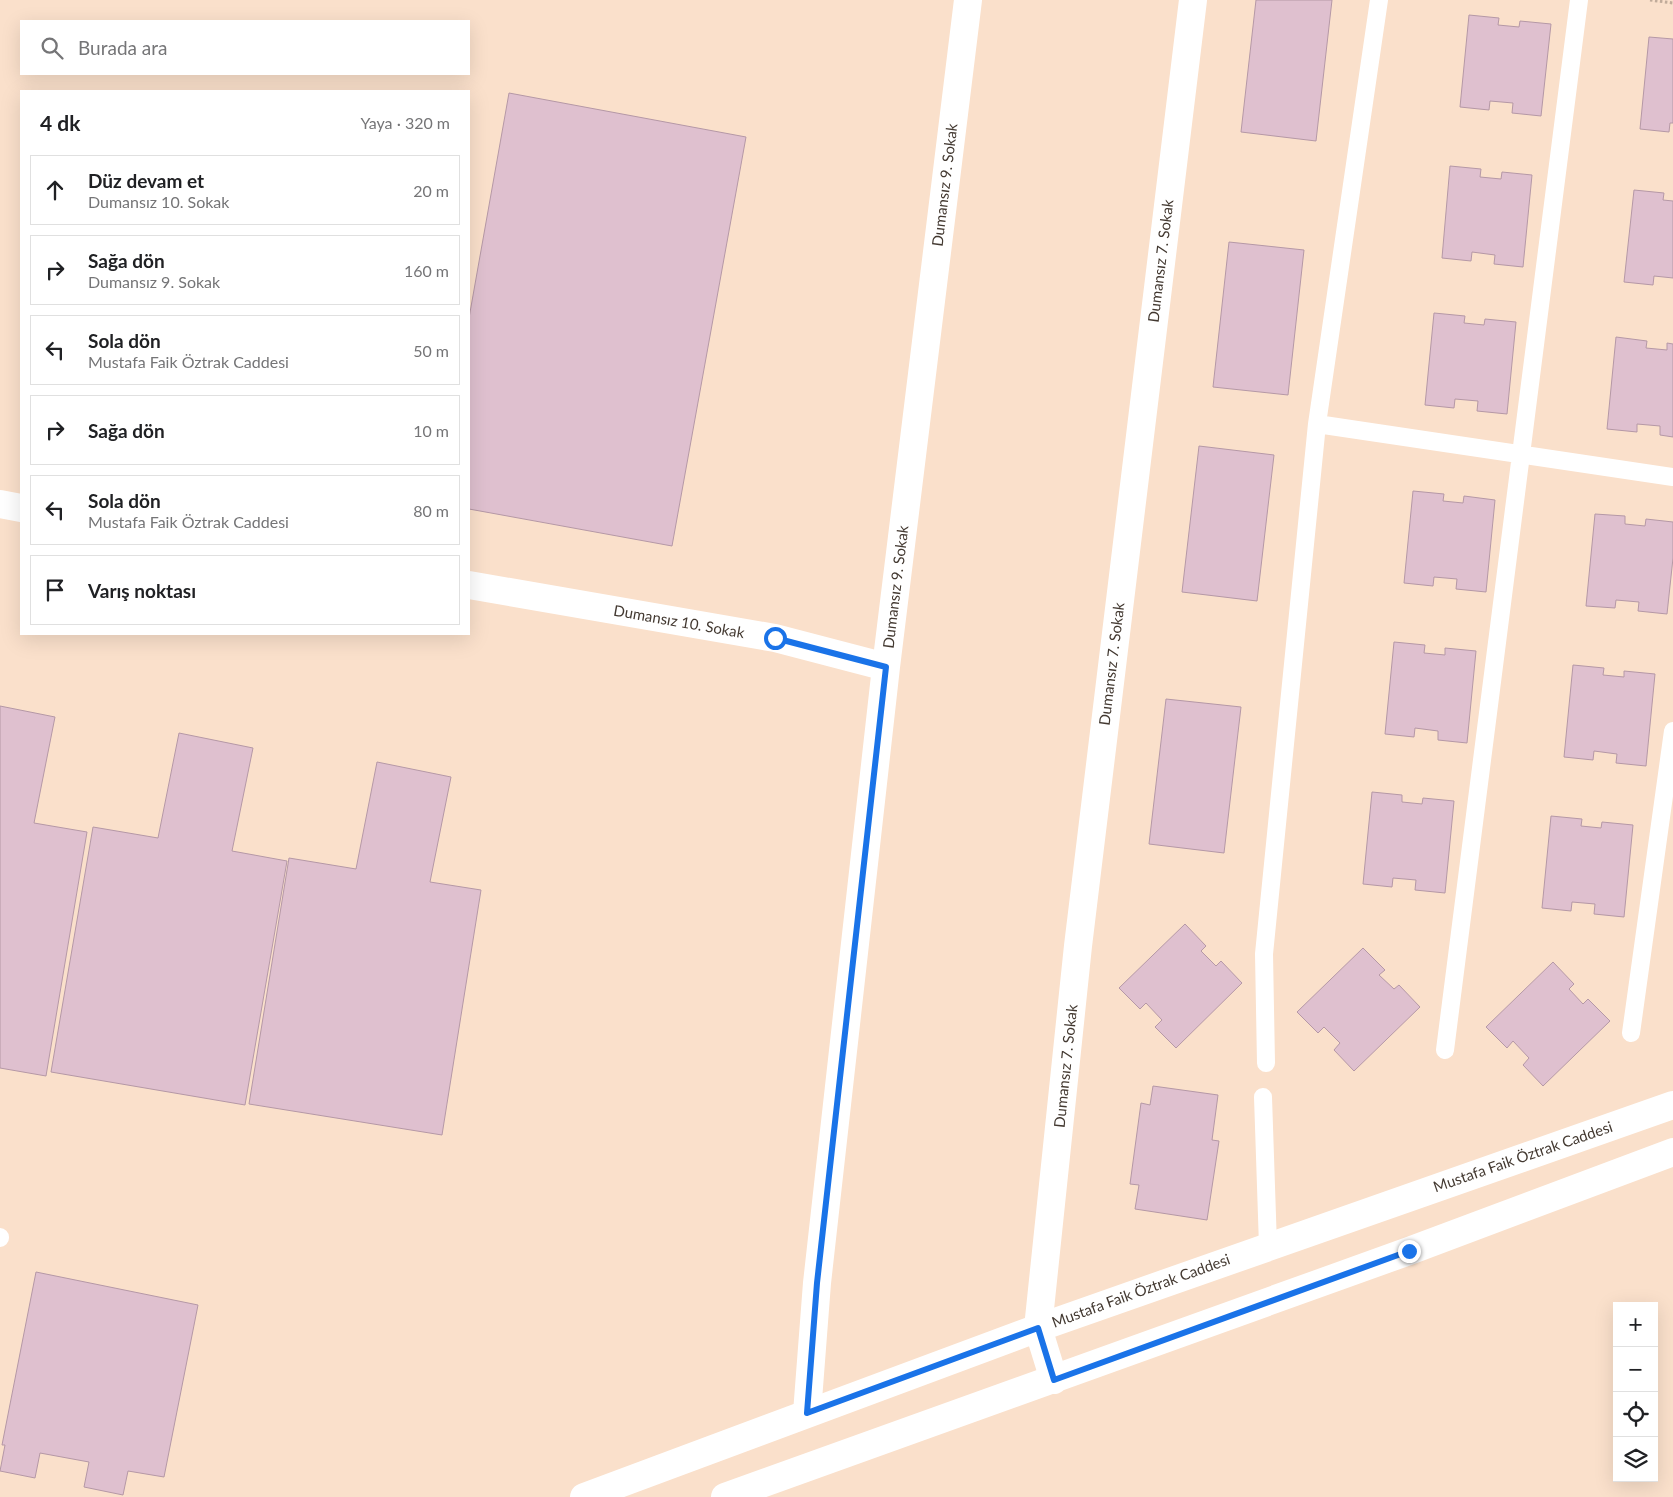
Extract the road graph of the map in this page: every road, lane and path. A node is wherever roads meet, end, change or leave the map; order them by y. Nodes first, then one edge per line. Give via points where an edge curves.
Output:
1 (968, 0) edge
2 (1192, 0) edge
3 (1379, 0) edge
4 (1579, 0) edge
5 (1650, 0) edge
6 (1673, 3) edge
7 (1318, 424) junction
8 (1520, 456) junction
9 (1673, 477) edge
10 (0, 504) edge
11 (20, 508) edge
12 (470, 585) edge
13 (886, 667) junction
14 (1673, 731) edge
15 (1631, 1033) dead end
16 (1445, 1050) dead end
17 (1266, 1063) dead end
18 (1263, 1097) dead end
19 (1673, 1105) edge
20 (1673, 1152) edge
21 (1268, 1246) junction
22 (1038, 1328) junction
23 (1054, 1380) junction
24 (807, 1413) junction
25 (584, 1497) edge
26 (725, 1497) edge

1 - 13 street, Dumansız 9. Sokak
2 - 22 street, Dumansız 7. Sokak via 1078,946
3 - 7 lane
4 - 8 lane
5 - 6 path
7 - 8 lane
7 - 17 lane via 1264,954
8 - 9 lane
8 - 16 lane
10 - 11 street
12 - 13 street, Dumansız 10. Sokak via 775,638
13 - 24 street, Dumansız 9. Sokak via 817,1283
14 - 15 lane
18 - 21 lane
19 - 21 street, Mustafa Faik Öztrak Caddesi
20 - 23 street
21 - 22 street, Mustafa Faik Öztrak Caddesi
22 - 23 street
22 - 24 street, Mustafa Faik Öztrak Caddesi
23 - 26 street
24 - 25 street, Mustafa Faik Öztrak Caddesi

